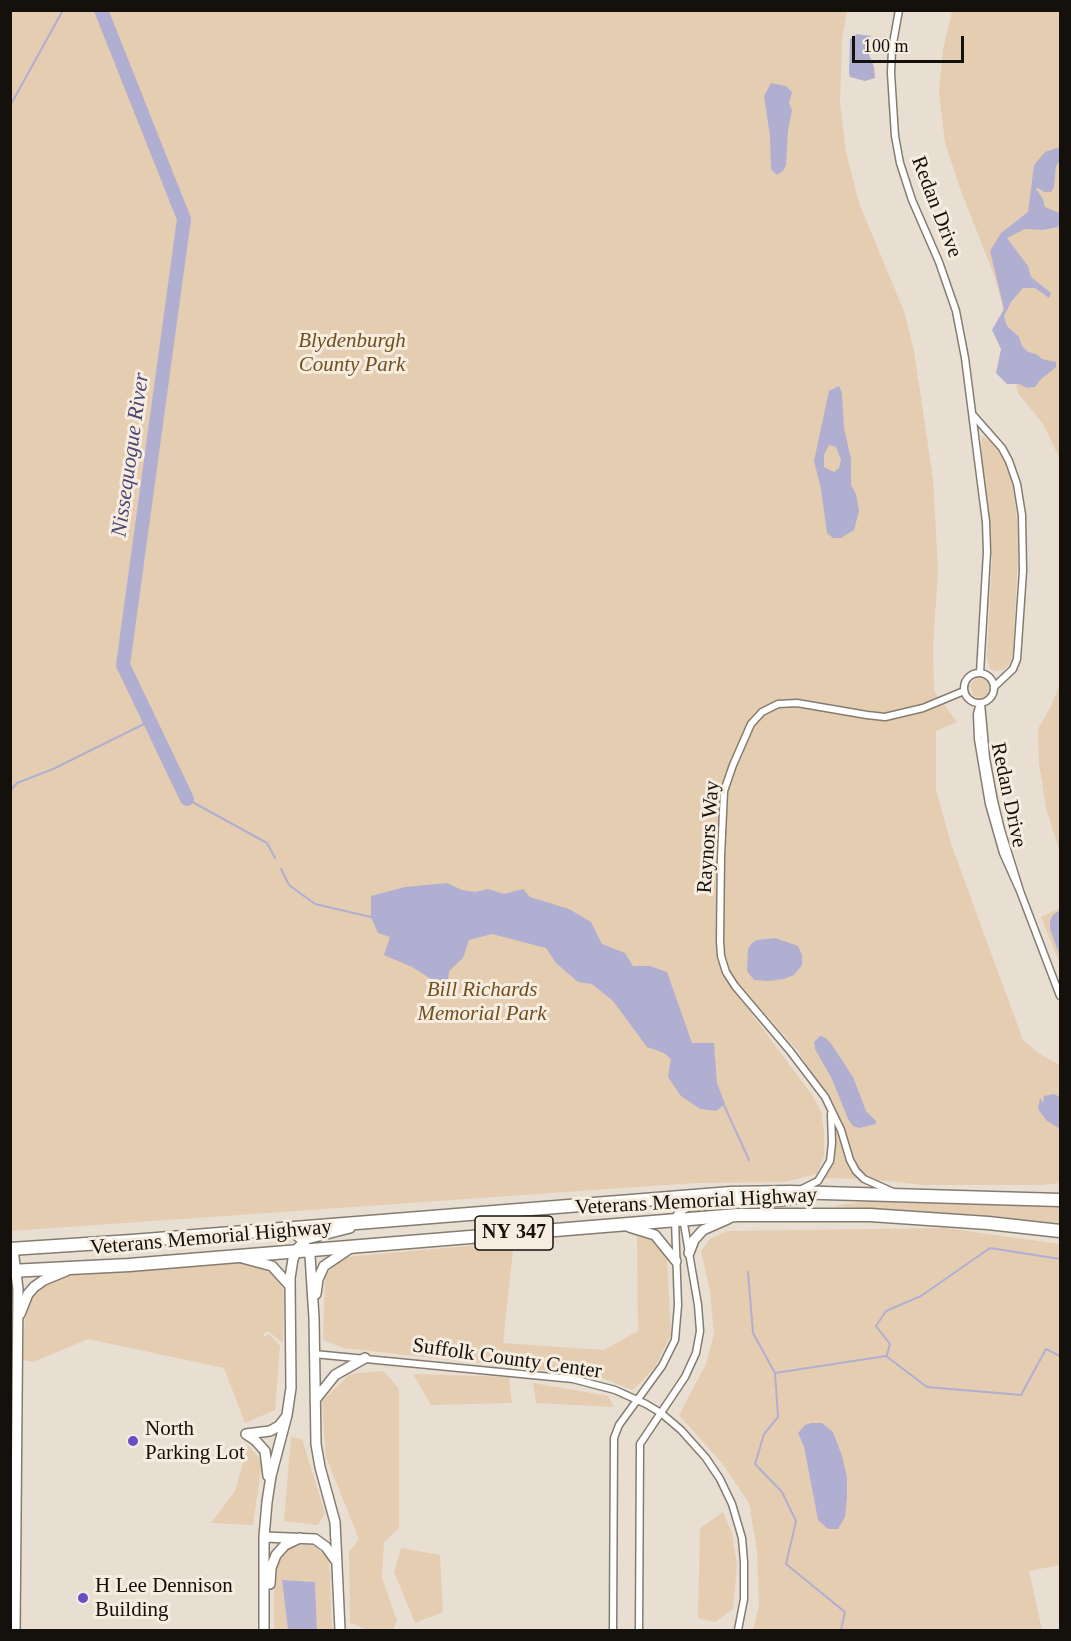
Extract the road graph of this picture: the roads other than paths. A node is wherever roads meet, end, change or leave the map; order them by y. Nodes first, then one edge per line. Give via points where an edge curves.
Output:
1 (899, 10) edge
2 (972, 414) junction
3 (980, 673) junction
4 (994, 687) junction
5 (964, 691) junction
6 (981, 703) junction
7 (1060, 996) edge
8 (831, 1110) junction
9 (790, 1192) junction
10 (833, 1193) junction
11 (1060, 1193) edge
12 (899, 1195) junction
13 (658, 1197) junction
14 (1012, 1198) junction
15 (1060, 1200) edge
16 (738, 1215) junction
17 (680, 1216) junction
18 (380, 1221) junction
19 (615, 1224) junction
20 (289, 1229) junction
21 (1060, 1231) edge
22 (353, 1246) junction
23 (302, 1247) junction
24 (11, 1252) edge
25 (689, 1252) junction
26 (231, 1256) junction
27 (676, 1261) junction
28 (73, 1269) junction
29 (13, 1271) edge
30 (290, 1286) junction
31 (314, 1318) junction
32 (18, 1322) junction
33 (314, 1354) junction
34 (365, 1358) junction
35 (315, 1400) junction
36 (638, 1400) junction
37 (661, 1413) junction
38 (287, 1415) junction
39 (269, 1489) junction
40 (264, 1537) junction
41 (300, 1538) junction
42 (337, 1563) junction
43 (13, 1616) edge
44 (15, 1630) edge
45 (265, 1630) edge
46 (340, 1630) edge
47 (613, 1630) edge
48 (639, 1630) edge
49 (738, 1630) edge

1 - 2 street, Redan Drive via 891,73 895,136 912,200 956,311
2 - 3 street, Redan Drive via 987,538
2 - 4 street via 1009,461 1022,515 1017,659 1013,669
3 - 4 street via 991,679
3 - 5 street via 967,678
4 - 6 street via 992,696
5 - 6 street via 969,699
5 - 8 street, Raynors Way via 923,708 885,717 797,703 778,704 762,712 751,724 728,777 722,817 721,956 735,986 796,1058
6 - 7 street, Redan Drive via 977,724 998,831 1009,869
8 - 9 street, Raynors Way via 832,1150 828,1166 815,1183
8 - 12 street, Raynors Way via 856,1171 869,1182
9 - 10 highway, Veterans Memorial Highway / NY 347
9 - 13 highway, Veterans Memorial Highway / NY 347
10 - 12 highway, Veterans Memorial Highway / NY 347
10 - 17 street via 781,1201 691,1205
11 - 14 highway, NY 347
12 - 14 highway, Veterans Memorial Highway / NY 347
13 - 17 street via 672,1203
13 - 18 highway, Veterans Memorial Highway / NY 347
14 - 15 highway, Veterans Memorial Highway
16 - 17 highway, Veterans Memorial Highway / NY 347
16 - 21 highway, Veterans Memorial Highway / NY 347 via 888,1216
16 - 25 street via 703,1230
17 - 19 highway, Veterans Memorial Highway / NY 347
17 - 25 street
17 - 27 street
18 - 20 highway, Veterans Memorial Highway / NY 347
18 - 23 street via 315,1236
19 - 22 highway, Veterans Memorial Highway / NY 347
19 - 27 street via 651,1233
20 - 23 street via 298,1235
20 - 24 highway, Veterans Memorial Highway / NY 347
22 - 23 highway, Veterans Memorial Highway / NY 347
22 - 31 street via 322,1269
23 - 26 highway, Veterans Memorial Highway / NY 347
23 - 30 street via 291,1271
23 - 31 street
24 - 29 street
25 - 37 street via 700,1331 696,1353 685,1377
26 - 28 highway, Veterans Memorial Highway / NY 347
26 - 30 street via 269,1264
27 - 36 street via 675,1340
28 - 29 highway, Veterans Memorial Highway / NY 347
28 - 32 street via 34,1287
29 - 32 street
30 - 38 street via 292,1368
31 - 33 street
32 - 43 street
33 - 34 street, Suffolk County Center
33 - 35 street
34 - 35 street via 332,1378
34 - 36 street, Suffolk County Center via 573,1379
35 - 42 street via 317,1451 334,1514
36 - 37 street, Suffolk County Center
36 - 47 street via 619,1425 613,1442
37 - 48 street via 639,1444
37 - 49 street, Suffolk County Center via 706,1458 732,1504 744,1562 744,1599
38 - 39 street
38 - 39 street via 275,1429 246,1434 265,1451
39 - 40 street
40 - 41 street
40 - 45 street
41 - 42 street via 319,1541
41 - 45 street via 282,1548 272,1563 270,1612
42 - 46 street
43 - 44 street

